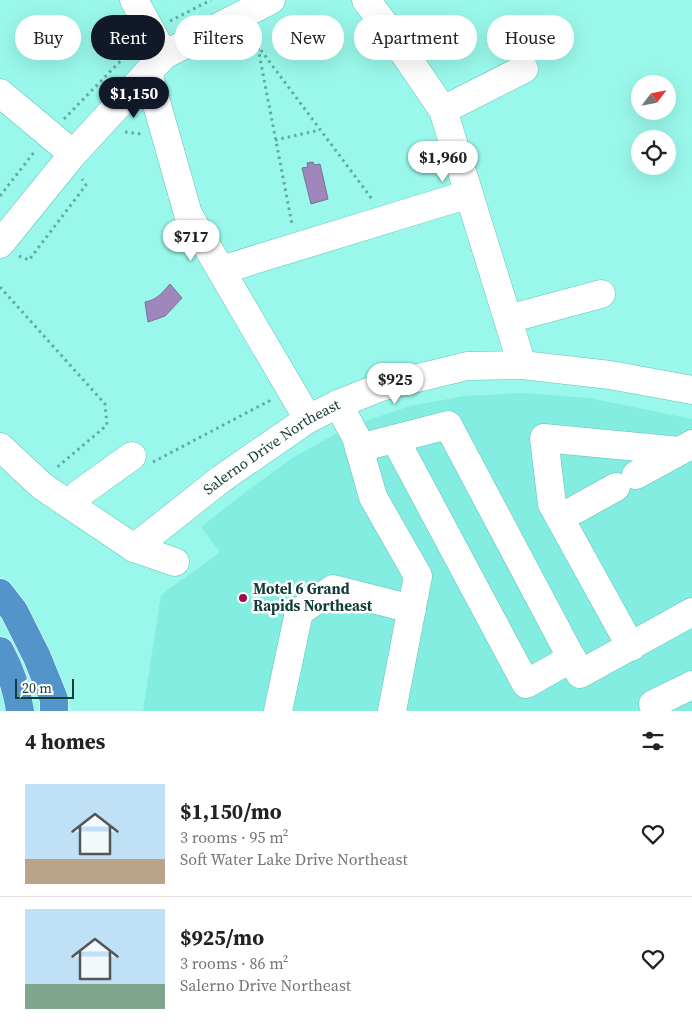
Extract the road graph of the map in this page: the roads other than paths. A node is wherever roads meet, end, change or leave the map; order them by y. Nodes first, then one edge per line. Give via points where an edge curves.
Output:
1 (134, 0) edge
2 (271, 0) edge
3 (366, 0) edge
4 (156, 64) junction
5 (524, 69) dead end
6 (0, 94) edge
7 (444, 110) junction
8 (77, 166) junction
9 (469, 194) junction
10 (6, 248) edge
11 (221, 270) junction
12 (601, 294) dead end
13 (508, 319) junction
14 (522, 365) junction
15 (692, 390) edge
16 (338, 404) junction
17 (308, 419) junction
18 (395, 439) junction
19 (0, 447) edge
20 (686, 447) edge
21 (360, 448) junction
22 (132, 456) road end
23 (72, 506) junction
24 (560, 518) junction
25 (134, 548) junction
26 (175, 562) dead end
27 (0, 593) edge
28 (412, 609) junction
29 (692, 612) edge
30 (631, 647) junction
31 (0, 651) edge
32 (572, 658) junction
33 (692, 685) edge
34 (692, 702) edge
35 (20, 711) edge
36 (54, 711) edge
37 (278, 711) edge
38 (392, 711) edge
39 (656, 711) edge
40 (682, 711) edge

1 - 4 street via 150,30
2 - 4 street
3 - 7 street
4 - 8 street
4 - 11 street via 166,136 188,214
5 - 7 street
6 - 8 street via 49,134
7 - 9 street
8 - 10 street
9 - 11 street
9 - 13 street
11 - 17 street
12 - 13 street
13 - 14 street
14 - 15 street, Salerno Drive Northeast via 610,375
14 - 16 street, Salerno Drive Northeast via 467,366 380,387
16 - 17 street, Salerno Drive Northeast
16 - 21 street
17 - 25 street, Salerno Drive Northeast via 221,479
18 - 21 street
18 - 32 street via 448,425
18 - 32 street via 526,684
19 - 23 street via 42,486
20 - 24 street
20 - 24 street via 544,438 552,504
21 - 28 street via 373,498 418,576
22 - 23 street via 79,494
23 - 25 street
24 - 30 street
25 - 26 street
27 - 36 highway via 14,611 37,657 54,700
28 - 37 street via 333,589 299,612
28 - 38 street
29 - 30 street
30 - 32 street via 580,674
31 - 35 highway via 12,676
33 - 39 street via 653,704
34 - 40 street

